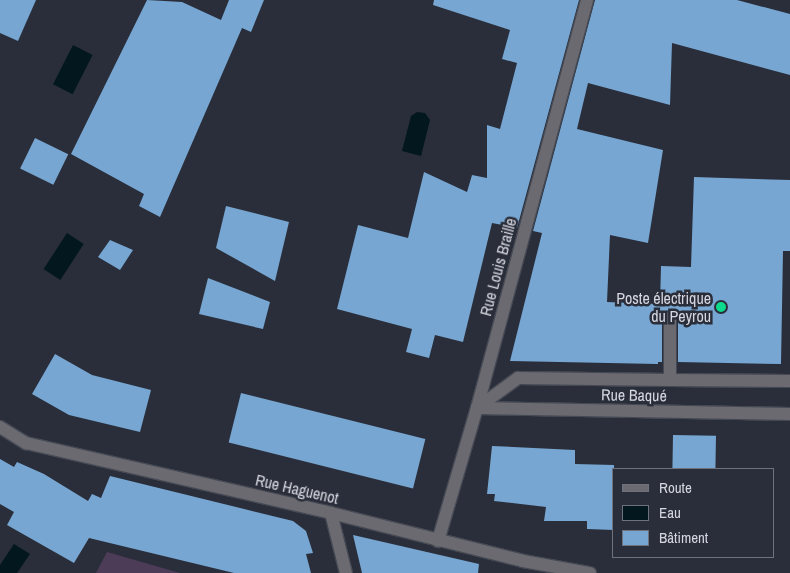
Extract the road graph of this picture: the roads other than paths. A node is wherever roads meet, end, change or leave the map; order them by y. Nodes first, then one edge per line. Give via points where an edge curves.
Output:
1 (587, 0) edge
2 (670, 318) dead end
3 (670, 380) junction
4 (790, 381) edge
5 (477, 408) junction
6 (790, 414) edge
7 (0, 427) edge
8 (331, 513) junction
9 (438, 541) junction
10 (522, 567) edge
11 (346, 573) edge
12 (590, 573) edge

1 - 5 street, Rue Louis Braille
2 - 3 street
3 - 4 street
3 - 5 street via 518,378
5 - 6 street, Rue Baqué
5 - 9 street, Rue Louis Braille
7 - 8 street, Rue Haguenot via 26,443
8 - 9 street, Rue Haguenot
8 - 11 street
9 - 10 street, Rue Haguenot
10 - 12 street, Rue Haguenot

